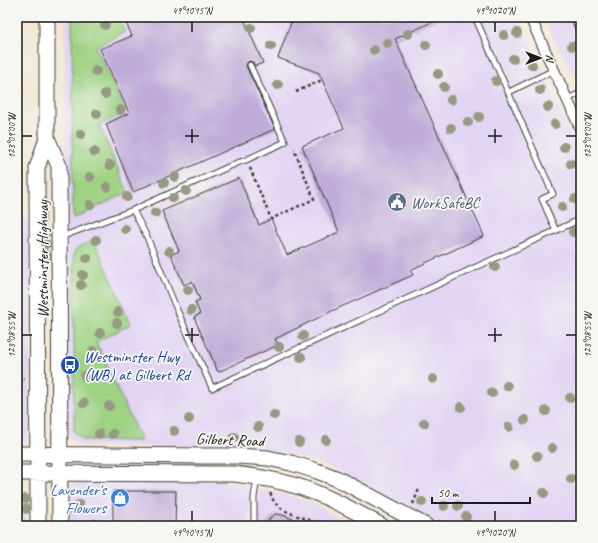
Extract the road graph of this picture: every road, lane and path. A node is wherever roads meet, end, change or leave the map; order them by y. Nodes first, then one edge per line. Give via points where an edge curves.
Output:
1 (46, 17) edge
2 (475, 17) edge
3 (530, 17) edge
4 (573, 17) edge
5 (581, 34) edge
6 (250, 65) dead end
7 (554, 70) junction
8 (322, 80) dead end
9 (296, 92) dead end
10 (509, 92) junction
11 (581, 93) edge
12 (567, 99) junction
13 (581, 130) edge
14 (47, 138) junction
15 (294, 149) dead end
16 (246, 160) junction
17 (133, 210) junction
18 (581, 219) edge
19 (556, 231) junction
20 (60, 238) junction
21 (17, 378) edge
22 (27, 380) dead end
23 (17, 454) edge
24 (38, 454) junction
25 (60, 454) junction
26 (17, 473) edge
27 (38, 473) junction
28 (60, 473) junction
29 (258, 477) junction
30 (269, 489) dead end
31 (419, 489) dead end
32 (415, 497) dead end
33 (38, 526) edge
34 (60, 526) edge
35 (254, 526) edge
36 (334, 526) edge
37 (382, 526) edge
38 (426, 526) edge

1 - 14 main road, Westminster Highway
2 - 10 lane
3 - 7 street
4 - 5 lane
6 - 16 lane via 285,142
7 - 10 lane
7 - 12 street
8 - 9 path
10 - 19 lane via 553,194 542,199
11 - 12 lane
12 - 13 street
14 - 20 main road, Westminster Highway via 59,166
14 - 24 main road, Westminster Highway via 36,168
15 - 16 path via 314,199 271,219
16 - 17 lane
17 - 19 lane via 212,388
17 - 20 lane
18 - 19 lane
20 - 25 main road, Westminster Highway
21 - 22 path
23 - 24 main road, Gilbert Road
24 - 25 main road, Gilbert Road
24 - 27 main road, Westminster Highway
25 - 28 main road, Westminster Highway
25 - 38 main road, Gilbert Road via 268,458 338,479
26 - 27 main road
27 - 28 main road
27 - 33 main road, Westminster Highway
28 - 29 main road via 234,474
28 - 34 main road, Westminster Highway
29 - 35 lane via 254,497
29 - 37 main road via 315,492
30 - 36 path via 273,501 282,509 308,520
31 - 32 path

